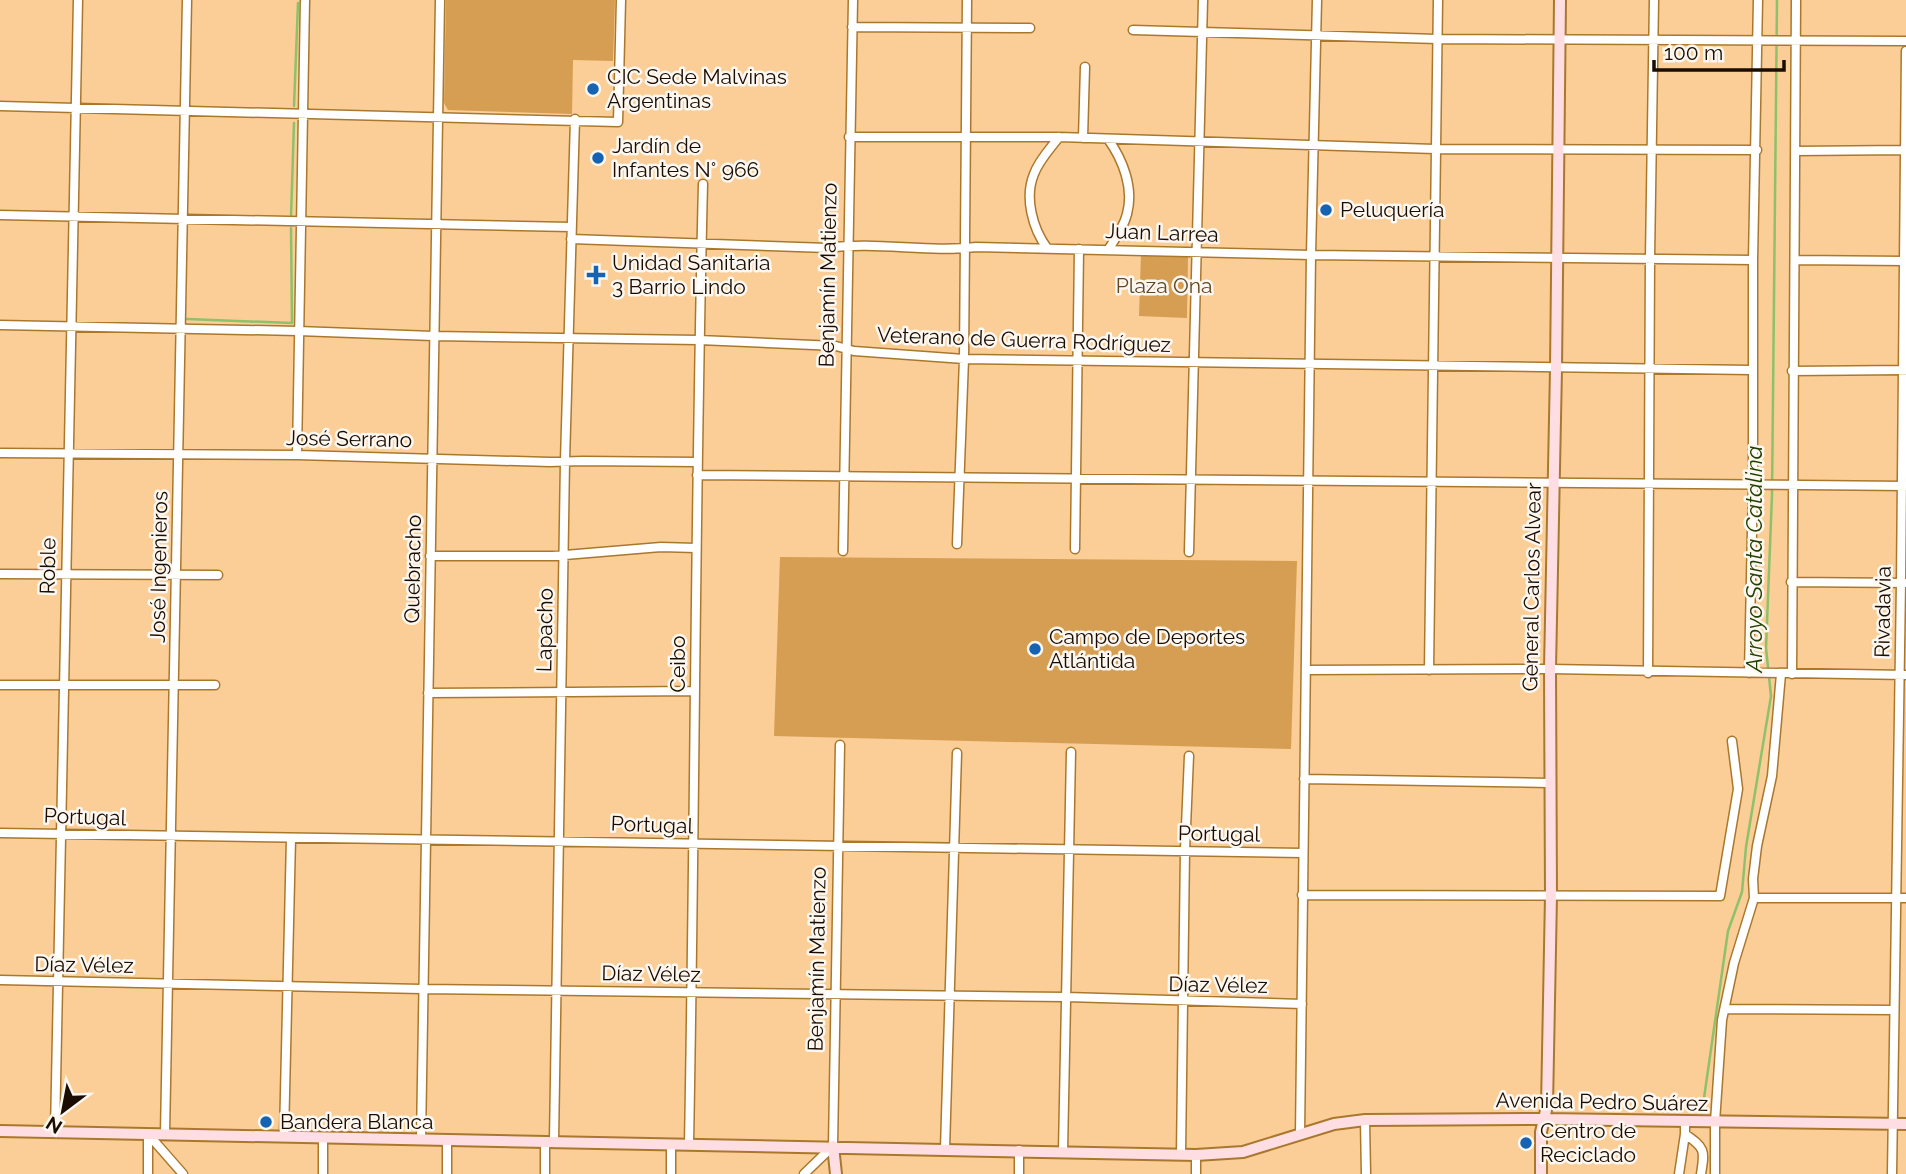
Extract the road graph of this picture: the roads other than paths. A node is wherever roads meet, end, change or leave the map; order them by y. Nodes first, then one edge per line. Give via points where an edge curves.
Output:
1 (78, 0) edge
2 (187, 0) edge
3 (305, 0) edge
4 (440, 0) edge
5 (621, 0) edge
6 (853, 0) edge
7 (967, 0) edge
8 (1203, 0) edge
9 (1317, 0) edge
10 (1437, 0) edge
11 (1560, 0) edge
12 (1654, 0) edge
13 (1758, 0) edge
14 (1796, 0) edge
15 (852, 27) junction
16 (1030, 28) dead end
17 (967, 29) junction
18 (1133, 30) dead end
19 (1202, 32) junction
20 (1316, 37) junction
21 (1437, 39) junction
22 (1559, 39) junction
23 (1654, 40) junction
24 (1756, 41) junction
25 (1793, 41) junction
26 (1906, 41) edge
27 (1906, 51) edge
28 (1085, 67) dead end
29 (0, 106) edge
30 (75, 108) junction
31 (185, 110) junction
32 (303, 112) junction
33 (438, 116) junction
34 (575, 119) junction
35 (849, 137) junction
36 (964, 137) junction
37 (1059, 137) junction
38 (1083, 138) junction
39 (1108, 139) junction
40 (1198, 140) junction
41 (1315, 146) junction
42 (1435, 149) junction
43 (1559, 149) junction
44 (1652, 149) junction
45 (1757, 150) junction
46 (1795, 150) junction
47 (1905, 150) edge
48 (703, 184) dead end
49 (0, 215) edge
50 (74, 217) junction
51 (182, 219) junction
52 (302, 221) junction
53 (436, 224) junction
54 (571, 228) junction
55 (571, 239) junction
56 (702, 244) junction
57 (847, 246) junction
58 (965, 248) junction
59 (1047, 248) junction
60 (1079, 248) junction
61 (1108, 250) junction
62 (1195, 252) junction
63 (1311, 255) junction
64 (1435, 256) junction
65 (1558, 258) junction
66 (1650, 258) junction
67 (1753, 260) junction
68 (1795, 260) junction
69 (1905, 261) edge
70 (0, 325) edge
71 (70, 327) junction
72 (180, 330) junction
73 (298, 331) junction
74 (433, 337) junction
75 (569, 339) junction
76 (699, 340) junction
77 (846, 348) junction
78 (964, 359) junction
79 (1078, 360) junction
80 (1193, 363) junction
81 (1311, 365) junction
82 (1433, 367) junction
83 (1556, 369) junction
84 (1650, 369) junction
85 (1751, 370) junction
86 (1905, 370) edge
87 (1792, 371) junction
88 (0, 453) edge
89 (68, 454) junction
90 (179, 454) junction
91 (297, 455) junction
92 (432, 458) junction
93 (565, 461) junction
94 (698, 462) junction
95 (697, 474) junction
96 (845, 475) junction
97 (1076, 477) junction
98 (960, 478) junction
99 (1191, 478) junction
100 (1308, 481) junction
101 (1430, 483) junction
102 (1553, 484) junction
103 (1648, 484) junction
104 (1753, 484) junction
105 (1793, 486) junction
106 (1903, 486) edge
107 (957, 544) dead end
108 (696, 548) junction
109 (1075, 549) dead end
110 (843, 551) dead end
111 (1189, 552) dead end
112 (564, 555) junction
113 (430, 556) junction
114 (66, 573) junction
115 (0, 574) edge
116 (218, 575) dead end
117 (177, 576) junction
118 (1791, 582) junction
119 (1904, 583) edge
120 (1306, 670) junction
121 (1429, 670) junction
122 (1550, 670) junction
123 (1648, 673) junction
124 (1749, 673) junction
125 (1778, 674) junction
126 (1792, 674) junction
127 (1903, 675) edge
128 (174, 684) junction
129 (0, 685) edge
130 (215, 685) dead end
131 (63, 686) junction
132 (695, 691) junction
133 (428, 692) junction
134 (562, 693) junction
135 (1732, 741) dead end
136 (840, 745) dead end
137 (1071, 752) dead end
138 (957, 753) dead end
139 (1189, 756) dead end
140 (1304, 779) junction
141 (1550, 783) junction
142 (0, 833) edge
143 (60, 834) junction
144 (172, 837) junction
145 (291, 838) junction
146 (424, 841) junction
147 (559, 841) junction
148 (694, 844) junction
149 (838, 845) junction
150 (954, 847) junction
151 (1069, 849) junction
152 (1185, 850) junction
153 (1303, 853) junction
154 (1303, 895) junction
155 (1550, 895) junction
156 (1754, 898) junction
157 (1901, 898) edge
158 (0, 980) edge
159 (59, 982) junction
160 (168, 984) junction
161 (288, 986) junction
162 (422, 989) junction
163 (555, 989) junction
164 (692, 992) junction
165 (836, 993) junction
166 (950, 995) junction
167 (1066, 997) junction
168 (1182, 1002) junction
169 (1302, 1004) junction
170 (1725, 1009) junction
171 (1894, 1010) junction
172 (1544, 1119) junction
173 (1365, 1120) junction
174 (1715, 1122) junction
175 (1892, 1124) junction
176 (1906, 1124) edge
177 (1685, 1128) junction
178 (0, 1131) edge
179 (55, 1132) junction
180 (148, 1134) junction
181 (165, 1134) junction
182 (1300, 1134) junction
183 (284, 1136) junction
184 (323, 1138) junction
185 (421, 1139) junction
186 (447, 1139) junction
187 (550, 1141) junction
188 (671, 1144) junction
189 (689, 1144) junction
190 (833, 1146) junction
191 (945, 1149) junction
192 (1019, 1150) junction
193 (1063, 1152) junction
194 (1181, 1154) junction
195 (1196, 1154) junction
196 (148, 1174) edge
197 (183, 1174) edge
198 (323, 1174) edge
199 (447, 1174) edge
200 (545, 1174) edge
201 (671, 1174) edge
202 (804, 1174) edge
203 (836, 1174) edge
204 (1019, 1174) edge
205 (1196, 1174) edge
206 (1366, 1174) edge
207 (1541, 1174) edge
208 (1679, 1174) edge
209 (1701, 1174) edge
210 (1715, 1174) edge
211 (1892, 1174) edge

1 - 30 street, Roble
2 - 31 street, José Ingenieros
3 - 32 street
4 - 33 street, Quebracho
5 - 34 street via 618,122
6 - 15 street, Benjamín Matienzo
7 - 17 street
8 - 19 street
9 - 20 street
10 - 21 street
11 - 22 main road, General Carlos Alvear
12 - 23 street
13 - 24 street
14 - 25 street
15 - 17 street
15 - 35 street, Benjamín Matienzo
16 - 17 street
17 - 36 street
18 - 19 street
19 - 20 street
19 - 40 street
20 - 21 street
20 - 41 street
21 - 22 street
21 - 42 street
22 - 23 street
22 - 43 main road, General Carlos Alvear
23 - 24 street
23 - 44 street
24 - 25 street
24 - 45 street
25 - 26 street
25 - 46 street
27 - 47 street, Rivadavia
28 - 38 street
29 - 30 street
30 - 31 street
30 - 50 street, Roble
31 - 32 street
31 - 51 street, José Ingenieros
32 - 33 street
32 - 52 street
33 - 34 street
33 - 53 street, Quebracho
34 - 54 street, Lapacho
35 - 36 street
35 - 57 street, Benjamín Matienzo
36 - 37 street
36 - 58 street
37 - 38 street
37 - 59 street via 1032,178 1034,223
38 - 39 street
39 - 40 street
39 - 61 street via 1124,168 1129,198 1127,214
40 - 41 street
40 - 62 street
41 - 42 street
41 - 63 street
42 - 43 street
42 - 64 street
43 - 44 street
43 - 65 main road, General Carlos Alvear
44 - 45 street
44 - 66 street
45 - 67 street
46 - 47 street
46 - 68 street
47 - 69 street, Rivadavia
48 - 56 street, Ceibo
49 - 50 street
50 - 51 street
50 - 71 street, Roble
51 - 52 street
51 - 72 street, José Ingenieros
52 - 53 street
52 - 73 street
53 - 54 street
53 - 74 street, Quebracho
54 - 55 street, Lapacho
55 - 56 street, Juan Larrea
55 - 75 street, Lapacho
56 - 57 street, Juan Larrea
56 - 76 street, Ceibo
57 - 58 street, Juan Larrea
57 - 77 street, Benjamín Matienzo
58 - 59 street, Juan Larrea
58 - 78 street
59 - 60 street, Juan Larrea
60 - 61 street, Juan Larrea
60 - 79 street
61 - 62 street, Juan Larrea
62 - 63 street, Juan Larrea
62 - 80 street
63 - 64 street, Juan Larrea
63 - 81 street
64 - 65 street, Juan Larrea
64 - 82 street
65 - 66 street, Juan Larrea
65 - 83 main road, General Carlos Alvear
66 - 67 street, Juan Larrea
66 - 84 street
67 - 85 street
68 - 69 street
68 - 87 street
69 - 86 street, Rivadavia
70 - 71 street, Veterano de Guerra Rodríguez
71 - 72 street, Veterano de Guerra Rodríguez
71 - 89 street, Roble
72 - 73 street, Veterano de Guerra Rodríguez
72 - 90 street, José Ingenieros
73 - 74 street, Veterano de Guerra Rodríguez
73 - 91 street
74 - 75 street, Veterano de Guerra Rodríguez
74 - 92 street, Quebracho
75 - 76 street, Veterano de Guerra Rodríguez
75 - 93 street, Lapacho
76 - 77 street, Veterano de Guerra Rodríguez
76 - 94 street, Ceibo
77 - 78 street, Veterano de Guerra Rodríguez
77 - 96 street, Benjamín Matienzo
78 - 79 street, Veterano de Guerra Rodríguez
78 - 98 street
79 - 80 street, Veterano de Guerra Rodríguez
79 - 97 street
80 - 81 street, Veterano de Guerra Rodríguez
80 - 99 street
81 - 82 street, Veterano de Guerra Rodríguez
81 - 100 street
82 - 83 street, Veterano de Guerra Rodríguez
82 - 101 street
83 - 84 street, Veterano de Guerra Rodríguez
83 - 102 main road, General Carlos Alvear
84 - 85 street, Veterano de Guerra Rodríguez
84 - 103 street
85 - 104 street
86 - 87 street
86 - 106 street, Rivadavia
87 - 105 street
88 - 89 street, José Serrano
89 - 90 street, José Serrano
89 - 114 street, Roble
90 - 91 street, José Serrano
90 - 117 street, José Ingenieros
91 - 92 street, José Serrano
92 - 93 street, José Serrano
92 - 113 street, Quebracho
93 - 94 street, José Serrano
93 - 112 street, Lapacho
94 - 95 street, Ceibo
95 - 96 street
95 - 108 street, Ceibo
96 - 98 street
96 - 110 street, Benjamín Matienzo
97 - 98 street
97 - 99 street
97 - 109 street
98 - 107 street
99 - 100 street
99 - 111 street
100 - 101 street
100 - 120 street
101 - 102 street
101 - 121 street
102 - 103 street
102 - 122 main road, General Carlos Alvear
103 - 104 street
103 - 123 street
104 - 105 street
104 - 124 street
105 - 106 street
105 - 118 street
106 - 119 street, Rivadavia
108 - 112 street
108 - 132 street, Ceibo
112 - 113 street
112 - 134 street, Lapacho
113 - 133 street, Quebracho
114 - 115 street
114 - 117 street
114 - 131 street, Roble
116 - 117 street
117 - 128 street, José Ingenieros
118 - 119 street
118 - 126 street
119 - 127 street, Rivadavia
120 - 121 street
120 - 140 street
121 - 122 street
122 - 123 street
122 - 141 main road, General Carlos Alvear
123 - 124 street
124 - 125 street
125 - 126 street
125 - 156 street via 1772,776 1756,846
126 - 127 street
127 - 157 street, Rivadavia
128 - 130 street
128 - 131 street
128 - 144 street, José Ingenieros
129 - 131 street
131 - 143 street, Roble
132 - 134 street
132 - 148 street, Ceibo
133 - 134 street
133 - 146 street, Quebracho
134 - 147 street, Lapacho
135 - 155 street via 1738,789 1720,896
136 - 149 street, Benjamín Matienzo
137 - 151 street
138 - 150 street
139 - 152 street
140 - 141 street
140 - 153 street
141 - 155 main road, General Carlos Alvear
142 - 143 street, Portugal
143 - 144 street, Portugal
143 - 159 street, Roble
144 - 145 street, Portugal
144 - 160 street, José Ingenieros
145 - 146 street, Portugal
145 - 161 street
146 - 147 street, Portugal
146 - 162 street, Quebracho
147 - 148 street, Portugal
147 - 163 street, Lapacho
148 - 149 street, Portugal
148 - 164 street, Ceibo
149 - 150 street, Portugal
149 - 165 street, Benjamín Matienzo
150 - 151 street, Portugal
150 - 166 street
151 - 152 street, Portugal
151 - 167 street
152 - 153 street, Portugal
152 - 168 street
153 - 154 street
154 - 155 street
154 - 169 street
155 - 172 main road, General Carlos Alvear
156 - 157 street
156 - 170 street
157 - 171 street, Rivadavia
158 - 159 street, Díaz Vélez
159 - 160 street, Díaz Vélez
159 - 179 street, Roble
160 - 161 street, Díaz Vélez
160 - 181 street, José Ingenieros
161 - 162 street, Díaz Vélez
161 - 183 street
162 - 163 street, Díaz Vélez
162 - 185 street, Quebracho
163 - 164 street, Díaz Vélez
163 - 187 street, Lapacho
164 - 165 street, Díaz Vélez
164 - 189 street, Ceibo
165 - 166 street, Díaz Vélez
165 - 190 street, Benjamín Matienzo
166 - 167 street, Díaz Vélez
166 - 191 street
167 - 168 street, Díaz Vélez
167 - 193 street
168 - 169 street, Díaz Vélez
168 - 194 street
169 - 182 street
170 - 171 street
170 - 174 street
171 - 175 street, Rivadavia
172 - 173 main road, Avenida Pedro Suárez
172 - 177 main road, Avenida Pedro Suárez
172 - 207 main road, General Carlos Alvear
173 - 182 main road, Avenida Pedro Suárez
173 - 206 street
174 - 175 main road, Avenida Pedro Suárez
174 - 177 main road, Avenida Pedro Suárez
174 - 210 street
175 - 176 main road, Avenida Pedro Suárez
175 - 211 street, Rivadavia
177 - 208 street
177 - 209 street via 1702,1147
178 - 179 main road, Avenida Pedro Suárez
179 - 180 main road, Avenida Pedro Suárez
180 - 181 main road, Avenida Pedro Suárez
180 - 196 street
180 - 197 street
181 - 183 main road, Avenida Pedro Suárez
182 - 195 main road, Avenida Pedro Suárez via 1242,1152
183 - 184 main road, Avenida Pedro Suárez
184 - 185 main road, Avenida Pedro Suárez
184 - 198 street
185 - 186 main road, Avenida Pedro Suárez
186 - 187 main road, Avenida Pedro Suárez
186 - 199 street
187 - 188 main road, Avenida Pedro Suárez
187 - 200 street, Lapacho
188 - 189 main road, Avenida Pedro Suárez
188 - 201 street
189 - 190 main road, Avenida Pedro Suárez
190 - 191 main road, Avenida Pedro Suárez
190 - 202 street
190 - 203 main road, Benjamín Matienzo
191 - 192 main road, Avenida Pedro Suárez
192 - 193 main road, Avenida Pedro Suárez
192 - 204 street
193 - 194 main road, Avenida Pedro Suárez
194 - 195 main road, Avenida Pedro Suárez
195 - 205 street

